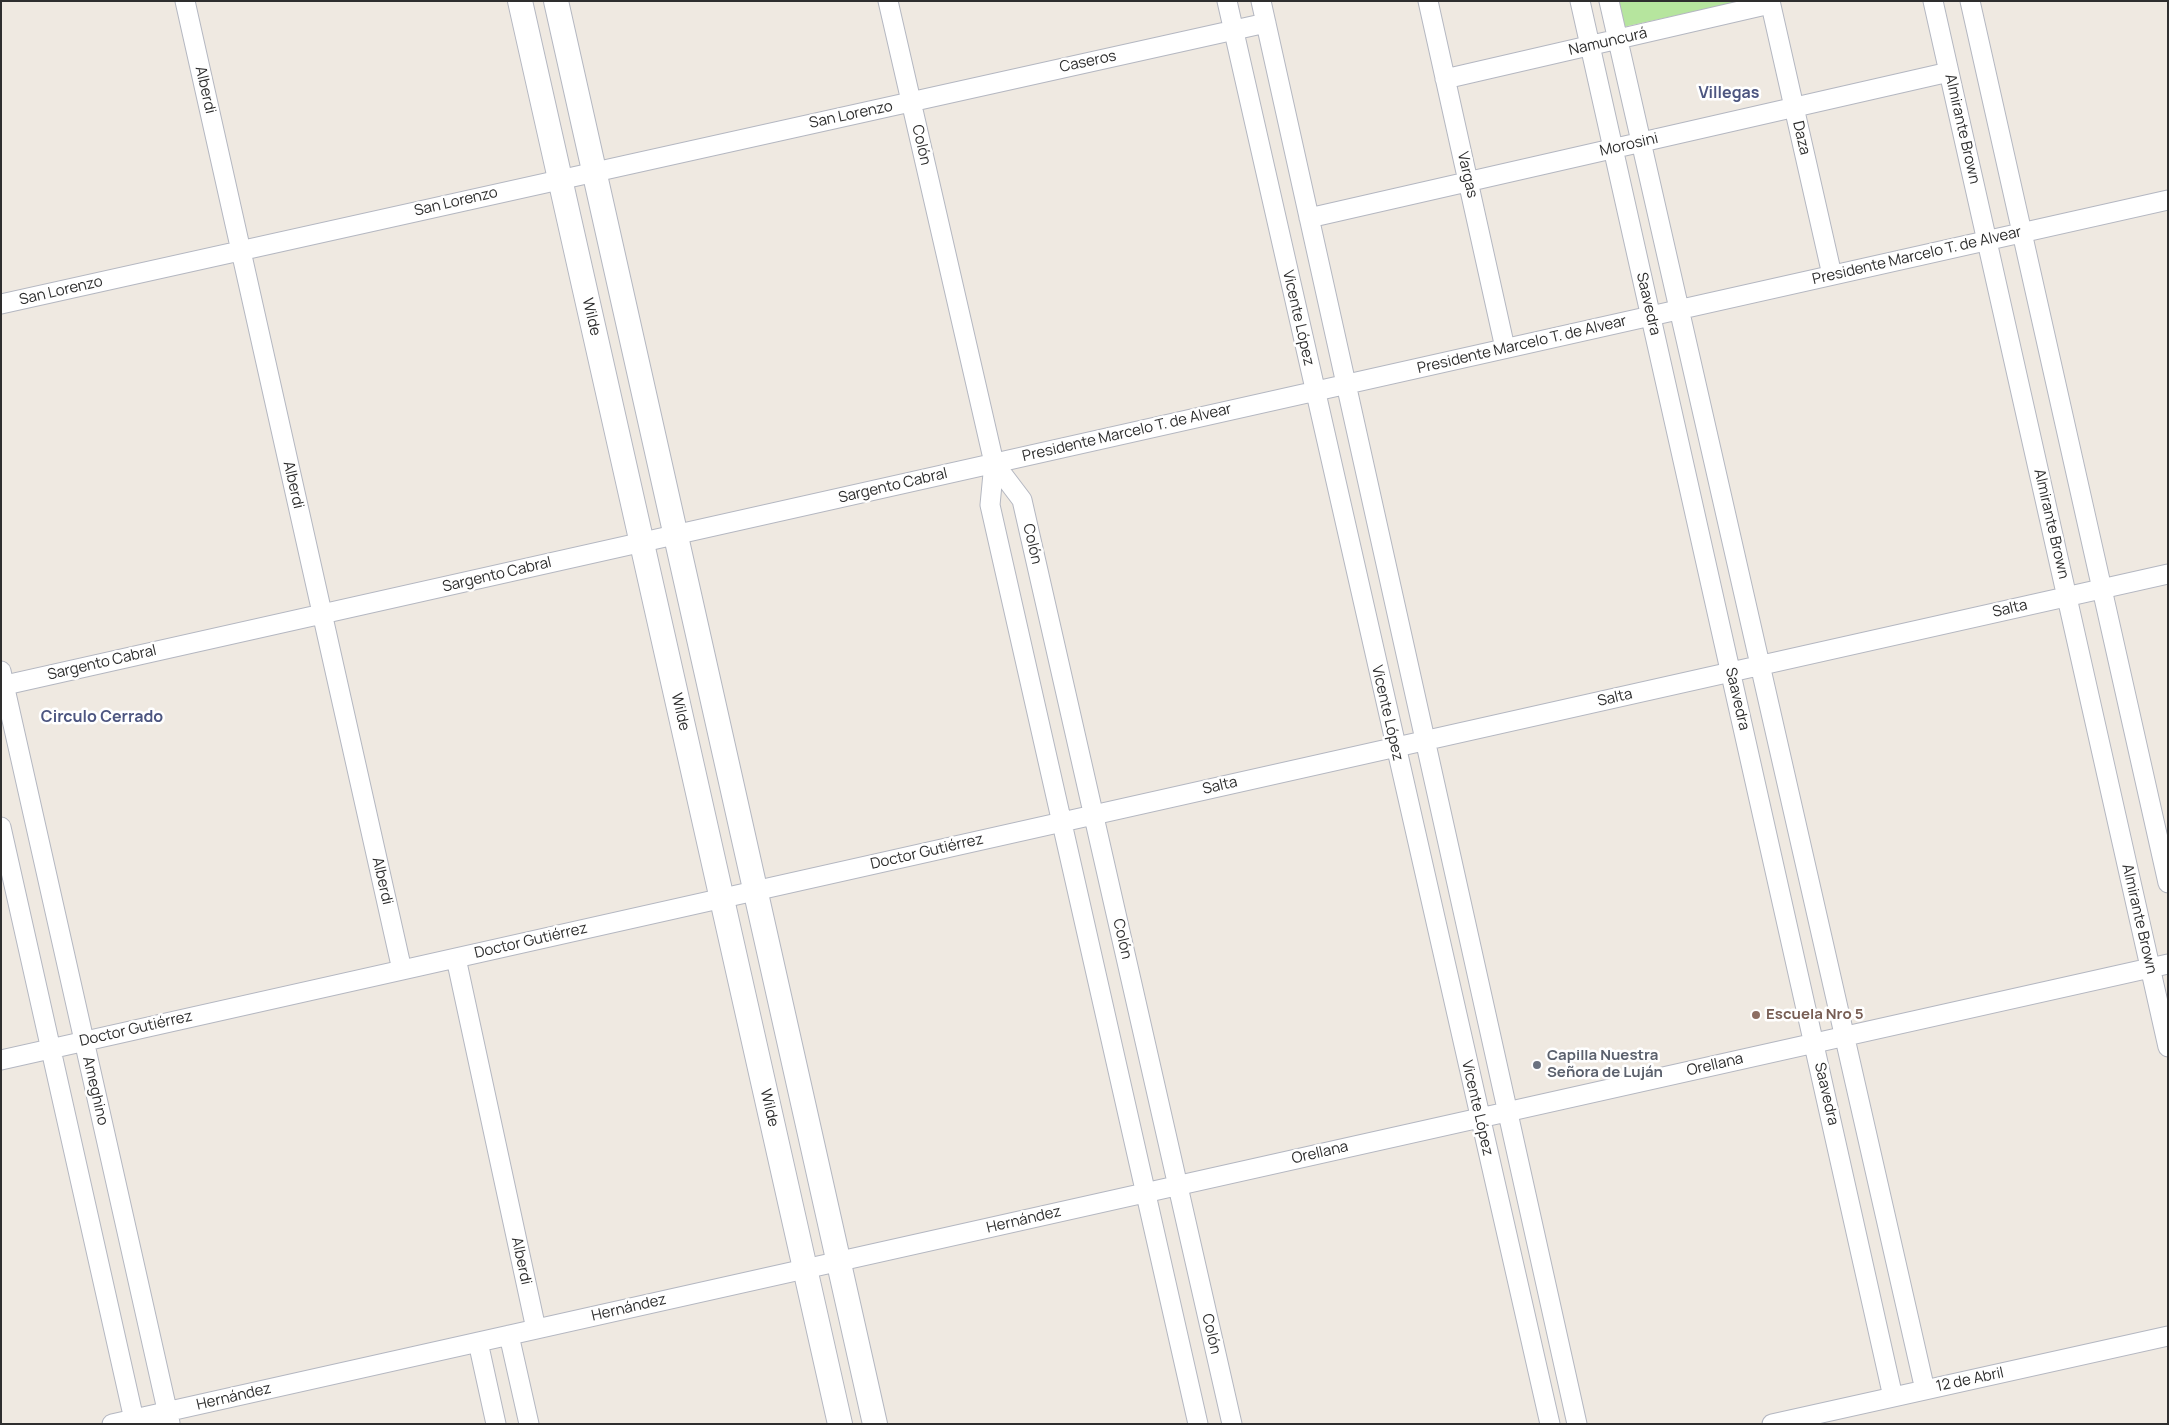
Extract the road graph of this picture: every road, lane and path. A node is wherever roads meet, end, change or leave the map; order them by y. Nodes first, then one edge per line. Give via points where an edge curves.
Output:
1 (185, 1) edge
2 (520, 1) edge
3 (556, 1) edge
4 (888, 1) edge
5 (1227, 1) edge
6 (1261, 1) edge
7 (1428, 1) edge
8 (1580, 1) edge
9 (1609, 1) edge
10 (1933, 1) edge
11 (1970, 1) edge
12 (1770, 3) edge
13 (1266, 24) junction
14 (1233, 31) junction
15 (1618, 40) junction
16 (1590, 46) junction
17 (1949, 72) junction
18 (1445, 80) junction
19 (911, 101) junction
20 (1794, 108) junction
21 (1641, 143) junction
22 (1613, 149) junction
23 (594, 171) junction
24 (560, 179) junction
25 (1469, 182) junction
26 (2168, 200) edge
27 (1309, 218) junction
28 (2022, 232) junction
29 (1987, 240) junction
30 (241, 250) junction
31 (1832, 275) junction
32 (1, 304) edge
33 (1679, 310) junction
34 (1651, 316) junction
35 (1505, 348) junction
36 (1346, 384) junction
37 (1315, 391) junction
38 (994, 463) junction
39 (676, 535) junction
40 (642, 543) junction
41 (2168, 574) edge
42 (2102, 589) junction
43 (2067, 596) junction
44 (322, 614) junction
45 (1760, 665) junction
46 (1730, 672) junction
47 (2, 681) edge
48 (1425, 740) junction
49 (1395, 747) junction
50 (1094, 814) junction
51 (1062, 822) junction
52 (1, 828) edge
53 (2168, 883) edge
54 (756, 890) junction
55 (722, 898) junction
56 (456, 958) junction
57 (2159, 966) edge
58 (402, 970) junction
59 (1845, 1036) junction
60 (84, 1041) junction
61 (1814, 1043) junction
62 (2168, 1047) edge
63 (51, 1048) junction
64 (1, 1060) edge
65 (1507, 1111) junction
66 (1479, 1118) junction
67 (1178, 1185) junction
68 (1146, 1192) junction
69 (839, 1261) junction
70 (805, 1269) junction
71 (536, 1329) junction
72 (509, 1335) junction
73 (2168, 1336) edge
74 (478, 1342) junction
75 (1925, 1390) junction
76 (1893, 1397) junction
77 (168, 1418) edge
78 (135, 1421) edge
79 (112, 1424) edge
80 (496, 1424) edge
81 (529, 1424) edge
82 (840, 1424) edge
83 (876, 1424) edge
84 (1198, 1424) edge
85 (1232, 1424) edge
86 (1550, 1424) edge
87 (1577, 1424) edge
88 (1772, 1424) edge

1 - 30 street, Alberdi
2 - 24 street, Wilde
3 - 23 street
4 - 19 street, Colón
5 - 14 street, Vicente López
6 - 13 street, Vicente López
7 - 18 street, Vargas
8 - 16 street, Saavedra
9 - 15 street, Saavedra
10 - 17 street, Almirante Brown
11 - 28 street
12 - 15 street, Namuncurá
12 - 20 street, Daza
13 - 14 street, Caseros
13 - 27 street, Vicente López
14 - 19 street, Caseros
14 - 37 street, Vicente López
15 - 16 street, Namuncurá
15 - 21 street, Saavedra
16 - 18 street, Namuncurá
16 - 22 street, Saavedra
17 - 20 street, Morosini
17 - 29 street, Almirante Brown
18 - 25 street, Vargas
19 - 23 street, San Lorenzo
19 - 38 street, Colón
20 - 21 street, Morosini
20 - 31 street, Daza
21 - 22 street, Morosini
21 - 33 street, Saavedra
22 - 25 street, Morosini
22 - 34 street, Saavedra
23 - 24 street, San Lorenzo
23 - 39 street
24 - 30 street, San Lorenzo
24 - 40 street, Wilde
25 - 27 street, Morosini
25 - 35 street, Vargas
26 - 28 street, Presidente Marcelo T. de Alvear
27 - 36 street, Vicente López
28 - 29 street, Presidente Marcelo T. de Alvear
28 - 42 street
29 - 31 street, Presidente Marcelo T. de Alvear
29 - 43 street, Almirante Brown
30 - 32 street, San Lorenzo
30 - 44 street, Alberdi
31 - 33 street, Presidente Marcelo T. de Alvear
33 - 34 street, Presidente Marcelo T. de Alvear
33 - 45 street, Saavedra
34 - 35 street, Presidente Marcelo T. de Alvear
34 - 46 street, Saavedra
35 - 36 street, Presidente Marcelo T. de Alvear
36 - 37 street, Presidente Marcelo T. de Alvear
36 - 48 street, Vicente López
37 - 38 street, Presidente Marcelo T. de Alvear
37 - 49 street, Vicente López
38 - 39 street, Sargento Cabral
38 - 50 street, Colón via 1022,500
38 - 51 street, Colón via 990,505
39 - 40 street, Sargento Cabral
39 - 54 street
40 - 44 street, Sargento Cabral
40 - 55 street, Wilde
41 - 42 street, Salta
42 - 43 street, Salta
42 - 53 street
43 - 45 street, Salta
43 - 57 street, Almirante Brown
44 - 47 street, Sargento Cabral
44 - 58 street, Alberdi
45 - 46 street, Salta
45 - 59 street, Saavedra
46 - 48 street, Salta
46 - 61 street, Saavedra
47 - 60 street, Ameghino
48 - 49 street, Salta
48 - 65 street, Vicente López
49 - 50 street, Salta
49 - 66 street, Vicente López
50 - 51 street, Salta
50 - 67 street, Colón
51 - 54 street, Doctor Gutiérrez
51 - 68 street, Colón
52 - 63 street
54 - 55 street, Doctor Gutiérrez
54 - 69 street
55 - 56 street, Doctor Gutiérrez
55 - 70 street, Wilde
56 - 58 street, Doctor Gutiérrez
56 - 71 street, Alberdi
57 - 59 street, Orellana
57 - 62 street, Almirante Brown
58 - 60 street, Doctor Gutiérrez
59 - 61 street, Orellana
59 - 75 street, Saavedra
60 - 63 street, Doctor Gutiérrez
60 - 77 street, Ameghino
61 - 65 street, Orellana
61 - 76 street, Saavedra
63 - 64 street, Doctor Gutiérrez
63 - 78 street
65 - 66 street, Orellana
65 - 87 street, Vicente López
66 - 67 street, Orellana
66 - 86 street, Vicente López
67 - 68 street, Orellana
67 - 85 street, Colón
68 - 69 street, Hernández
68 - 84 street, Colón
69 - 70 street, Hernández
69 - 83 street
70 - 71 street, Hernández
70 - 82 street, Wilde
71 - 72 street, Hernández
72 - 74 street, Hernández
72 - 81 street
73 - 75 street, 12 de Abril
74 - 77 street, Hernández
74 - 80 street
75 - 76 street, 12 de Abril
76 - 88 street, 12 de Abril
77 - 78 street, Hernández
78 - 79 street, Hernández

